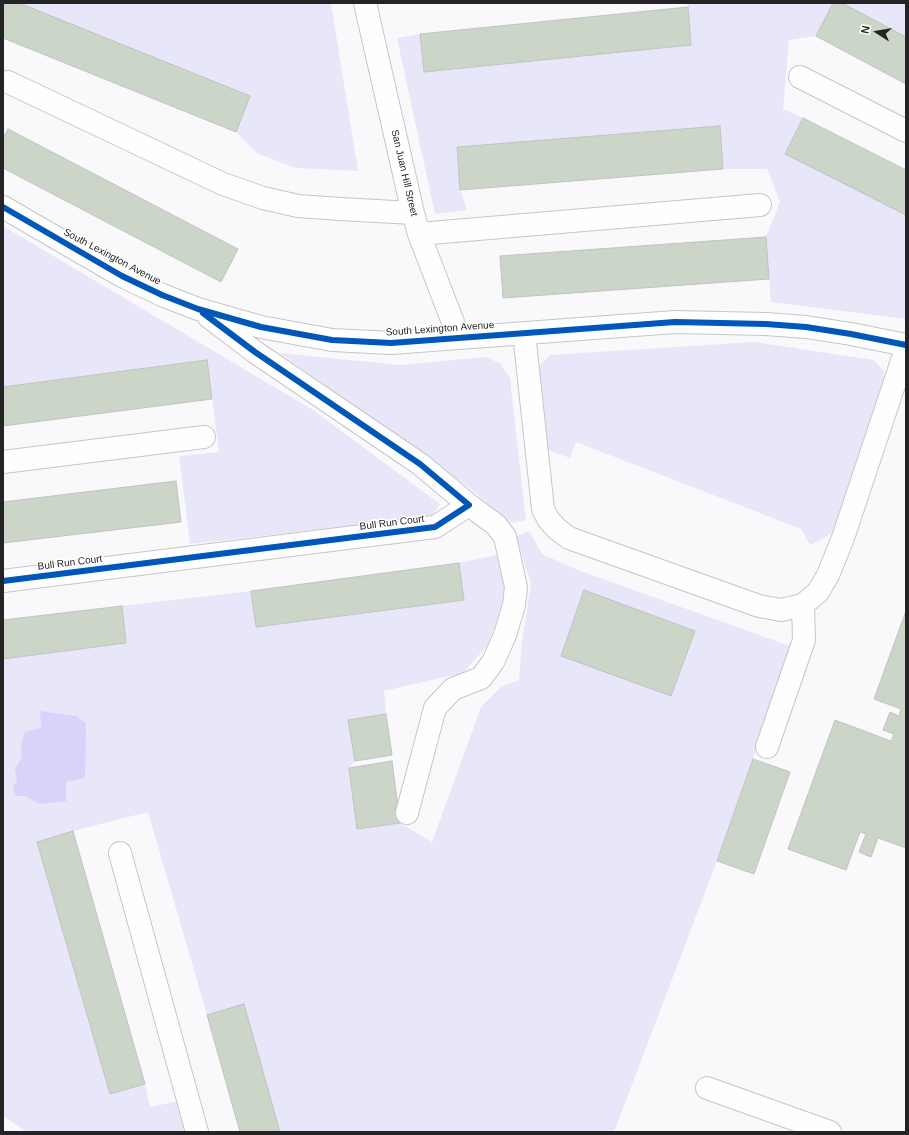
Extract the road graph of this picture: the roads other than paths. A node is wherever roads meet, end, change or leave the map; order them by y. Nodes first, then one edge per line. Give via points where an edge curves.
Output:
1 (365, 3) edge
2 (800, 77) dead end
3 (8, 82) dead end
4 (906, 131) edge
5 (760, 205) dead end
6 (3, 207) edge
7 (413, 213) junction
8 (419, 234) junction
9 (198, 309) junction
10 (524, 333) junction
11 (459, 338) junction
12 (906, 345) edge
13 (906, 349) edge
14 (204, 437) dead end
15 (3, 462) edge
16 (469, 505) junction
17 (3, 581) edge
18 (803, 605) junction
19 (767, 747) dead end
20 (407, 813) dead end
21 (120, 853) dead end
22 (706, 1088) dead end
23 (197, 1132) edge
24 (830, 1132) edge

1 - 7 street, San Juan Hill Street
2 - 4 street
3 - 7 street via 223,184 263,198 298,206
5 - 8 street
6 - 9 street, South Lexington Avenue via 122,276
7 - 8 street, San Juan Hill Street
8 - 11 street, San Juan Hill Street
9 - 11 street, South Lexington Avenue via 261,327 332,340 391,343
9 - 16 street via 255,352 420,464
10 - 11 street, South Lexington Avenue
10 - 12 street, South Lexington Avenue via 676,322 766,324 806,327
10 - 18 street via 543,509 556,528 569,538 759,606 781,610
13 - 18 street via 846,531 828,575 818,592
14 - 15 street
16 - 17 street, Bull Run Court via 435,528
16 - 20 street via 496,525 505,537 516,587 514,604 505,635 493,662 481,678 453,689 436,708
18 - 19 street via 804,640
21 - 23 street
22 - 24 street

